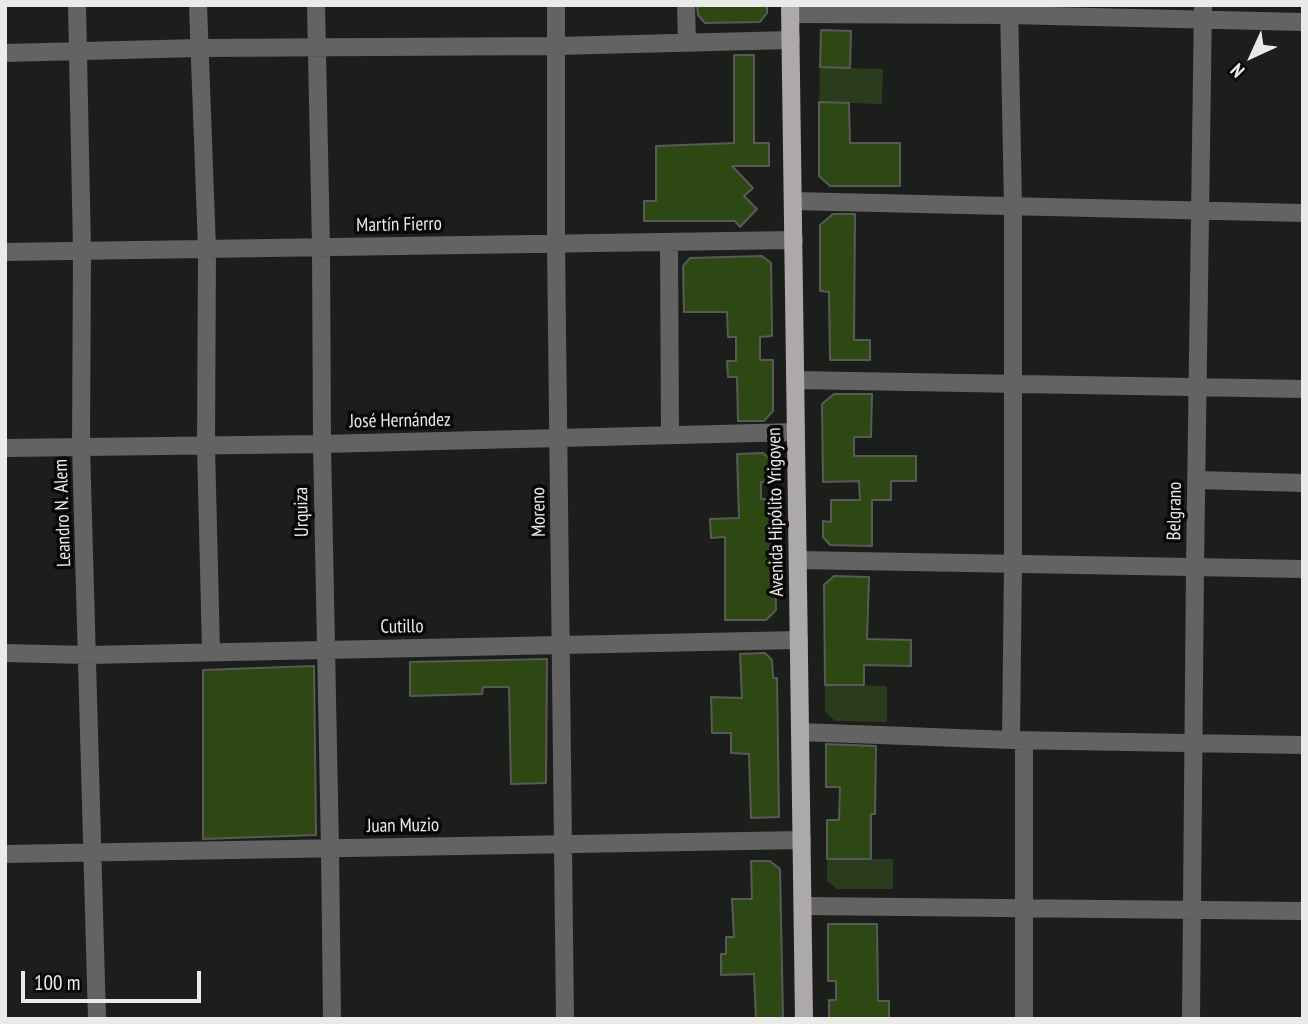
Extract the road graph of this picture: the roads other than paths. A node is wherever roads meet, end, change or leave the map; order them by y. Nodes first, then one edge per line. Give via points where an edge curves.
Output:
1 (77, 5) edge
2 (198, 5) edge
3 (316, 5) edge
4 (556, 5) edge
5 (687, 5) edge
6 (790, 10) edge
7 (1009, 10) edge
8 (1203, 13) edge
9 (1303, 22) edge
10 (791, 40) junction
11 (687, 43) junction
12 (557, 46) junction
13 (199, 48) junction
14 (316, 48) junction
15 (78, 50) junction
16 (5, 53) edge
17 (793, 201) junction
18 (1013, 206) junction
19 (1200, 211) junction
20 (1303, 213) edge
21 (794, 240) junction
22 (669, 242) junction
23 (556, 243) junction
24 (321, 247) junction
25 (207, 249) junction
26 (82, 250) junction
27 (5, 252) edge
28 (796, 380) junction
29 (1012, 384) junction
30 (1198, 387) junction
31 (1303, 388) edge
32 (796, 432) junction
33 (670, 435) junction
34 (559, 438) junction
35 (322, 444) junction
36 (82, 446) junction
37 (206, 446) junction
38 (5, 449) edge
39 (1197, 480) junction
40 (1303, 483) edge
41 (798, 560) junction
42 (1013, 564) junction
43 (1195, 567) junction
44 (1303, 569) edge
45 (799, 640) junction
46 (562, 645) junction
47 (326, 650) junction
48 (211, 651) junction
49 (5, 653) edge
50 (88, 655) junction
51 (800, 732) junction
52 (1017, 741) junction
53 (1195, 743) junction
54 (1303, 745) edge
55 (802, 840) junction
56 (564, 845) junction
57 (330, 849) junction
58 (5, 854) edge
59 (92, 854) junction
60 (803, 906) junction
61 (1024, 908) junction
62 (1193, 910) junction
63 (1303, 911) edge
64 (97, 1019) edge
65 (332, 1019) edge
66 (565, 1019) edge
67 (804, 1019) edge
68 (1024, 1019) edge
69 (1191, 1019) edge

1 - 15 street, Leandro N. Alem
2 - 13 street
3 - 14 street, Urquiza
4 - 12 street, Moreno
5 - 11 street
6 - 7 street
6 - 10 main road, Avenida Hipólito Yrigoyen
7 - 8 street
7 - 18 street
8 - 9 street
8 - 19 street, Belgrano
10 - 11 street
10 - 17 main road, Avenida Hipólito Yrigoyen
11 - 12 street
12 - 14 street
12 - 23 street, Moreno
13 - 14 street
13 - 15 street
13 - 25 street
14 - 24 street, Urquiza
15 - 16 street
15 - 26 street, Leandro N. Alem
17 - 18 street
17 - 21 main road, Avenida Hipólito Yrigoyen
18 - 19 street
18 - 29 street
19 - 20 street
19 - 30 street, Belgrano
21 - 22 street, Martín Fierro
21 - 28 main road, Avenida Hipólito Yrigoyen
22 - 23 street, Martín Fierro
22 - 33 street
23 - 24 street, Martín Fierro
23 - 34 street, Moreno
24 - 25 street, Martín Fierro
24 - 35 street, Urquiza
25 - 26 street, Martín Fierro
25 - 37 street
26 - 27 street, Martín Fierro
26 - 36 street, Leandro N. Alem
28 - 29 street
28 - 32 main road, Avenida Hipólito Yrigoyen
29 - 30 street
29 - 42 street
30 - 31 street
30 - 39 street, Belgrano
32 - 33 street, José Hernández
32 - 41 main road, Avenida Hipólito Yrigoyen
33 - 34 street, José Hernández
34 - 35 street, José Hernández
34 - 46 street, Moreno
35 - 37 street, José Hernández
35 - 47 street, Urquiza
36 - 37 street, José Hernández
36 - 38 street, José Hernández
36 - 50 street, Leandro N. Alem
37 - 48 street
39 - 40 street
39 - 43 street, Belgrano
41 - 42 street
41 - 45 main road, Avenida Hipólito Yrigoyen
42 - 43 street
42 - 52 street
43 - 44 street
43 - 53 street, Belgrano
45 - 46 street, Cutillo
45 - 51 main road, Avenida Hipólito Yrigoyen
46 - 47 street, Cutillo
46 - 56 street, Moreno
47 - 48 street, Cutillo
47 - 57 street, Urquiza
48 - 50 street, Cutillo
49 - 50 street, Cutillo
50 - 59 street, Leandro N. Alem
51 - 52 street
51 - 55 main road, Avenida Hipólito Yrigoyen
52 - 53 street
52 - 61 street
53 - 54 street
53 - 62 street, Belgrano
55 - 56 street, Juan Muzio
55 - 60 main road, Avenida Hipólito Yrigoyen
56 - 57 street, Juan Muzio
56 - 66 street, Moreno
57 - 59 street, Juan Muzio
57 - 65 street, Urquiza
58 - 59 street, Juan Muzio
59 - 64 street, Leandro N. Alem
60 - 61 street
60 - 67 main road, Avenida Hipólito Yrigoyen
61 - 62 street
61 - 68 street
62 - 63 street
62 - 69 street, Belgrano

